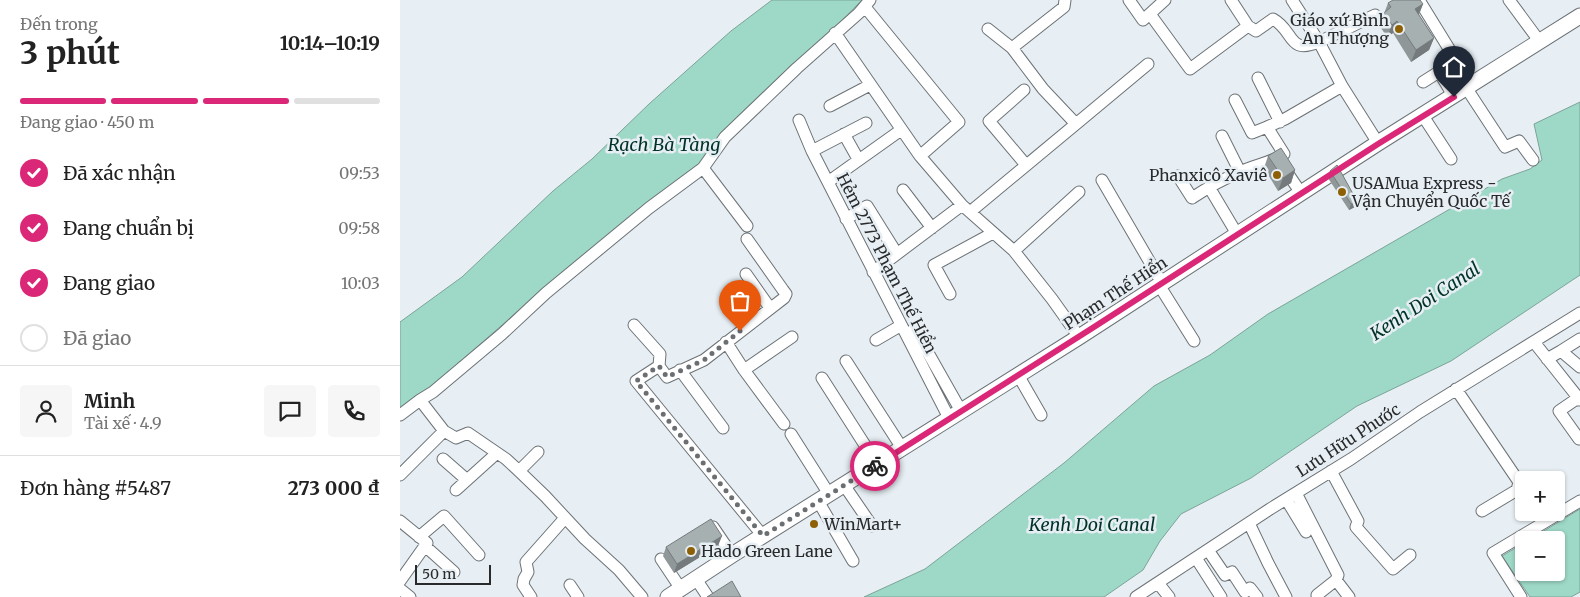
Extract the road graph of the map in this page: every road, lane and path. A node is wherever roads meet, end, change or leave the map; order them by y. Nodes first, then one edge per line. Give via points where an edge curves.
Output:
1 (1065, 0) edge
2 (1128, 0) edge
3 (1165, 0) edge
4 (1231, 0) edge
5 (1292, 0) edge
6 (1419, 0) edge
7 (1509, 0) edge
8 (867, 3) edge
9 (1150, 14) junction
10 (1375, 15) dead end
11 (1580, 16) edge
12 (1248, 26) junction
13 (988, 29) dead end
14 (835, 34) junction
15 (1319, 42) junction
16 (1540, 42) junction
17 (1012, 48) junction
18 (1456, 61) junction
19 (1148, 64) dead end
20 (1439, 72) junction
21 (1258, 78) dead end
22 (1423, 82) dead end
23 (870, 85) junction
24 (1342, 86) junction
25 (1470, 87) junction
26 (1024, 90) dead end
27 (1454, 97) junction
28 (1235, 100) dead end
29 (830, 106) dead end
30 (1423, 116) junction
31 (799, 120) dead end
32 (1280, 122) junction
33 (866, 123) dead end
34 (1076, 124) junction
35 (1267, 127) junction
36 (901, 130) junction
37 (844, 134) junction
38 (1222, 136) dead end
39 (1378, 144) junction
40 (812, 151) junction
41 (920, 156) junction
42 (858, 159) junction
43 (1277, 159) junction
44 (1451, 159) dead end
45 (1533, 160) dead end
46 (1026, 166) junction
47 (703, 168) junction
48 (1240, 172) junction
49 (1178, 176) dead end
50 (1102, 180) dead end
51 (828, 182) junction
52 (1209, 187) junction
53 (902, 190) dead end
54 (1079, 192) dead end
55 (1301, 193) junction
56 (966, 209) junction
57 (846, 219) junction
58 (747, 226) dead end
59 (932, 228) junction
60 (993, 232) junction
61 (1237, 234) junction
62 (746, 239) dead end
63 (1014, 251) junction
64 (897, 254) junction
65 (873, 272) junction
66 (746, 274) dead end
67 (1161, 284) junction
68 (950, 294) dead end
69 (770, 308) junction
70 (1580, 313) edge
71 (634, 325) dead end
72 (900, 326) junction
73 (914, 328) dead end
74 (792, 337) dead end
75 (1079, 337) junction
76 (1580, 339) edge
77 (876, 340) dead end
78 (1194, 341) dead end
79 (726, 342) junction
80 (1534, 342) junction
81 (1561, 351) junction
82 (1547, 358) junction
83 (846, 361) dead end
84 (659, 366) junction
85 (1580, 367) edge
86 (680, 370) junction
87 (744, 370) junction
88 (1018, 375) junction
89 (822, 378) dead end
90 (1456, 390) junction
91 (1579, 399) edge
92 (420, 400) junction
93 (1041, 414) dead end
94 (400, 415) edge
95 (955, 415) junction
96 (784, 424) dead end
97 (723, 428) dead end
98 (444, 431) junction
99 (791, 434) dead end
100 (1579, 439) edge
101 (902, 448) junction
102 (538, 452) dead end
103 (497, 453) junction
104 (443, 459) dead end
105 (877, 464) junction
106 (519, 471) junction
107 (1331, 471) junction
108 (400, 475) edge
109 (467, 480) junction
110 (844, 485) junction
111 (456, 490) dead end
112 (1296, 493) junction
113 (824, 498) junction
114 (1286, 500) junction
115 (1580, 501) edge
116 (1482, 511) dead end
117 (565, 518) junction
118 (400, 521) edge
119 (1249, 523) junction
120 (711, 526) edge
121 (872, 526) dead end
122 (1306, 532) dead end
123 (763, 536) junction
124 (422, 542) junction
125 (1208, 550) junction
126 (479, 555) dead end
127 (732, 555) junction
128 (1410, 555) dead end
129 (1196, 558) junction
130 (661, 559) dead end
131 (854, 561) dead end
132 (454, 572) dead end
133 (696, 579) junction
134 (1336, 580) junction
135 (400, 582) edge
136 (1158, 583) junction
137 (570, 585) dead end
138 (400, 590) edge
139 (672, 595) edge
140 (1142, 595) edge
141 (1317, 595) dead end
142 (528, 596) edge
143 (410, 597) edge
144 (578, 597) edge
145 (642, 597) edge
146 (708, 597) edge
147 (1169, 597) edge
148 (1221, 597) edge
149 (1257, 597) edge
150 (1286, 597) edge
151 (1349, 597) edge
152 (1521, 597) edge

1 - 17 street via 1064,7
2 - 9 street via 1143,20
3 - 9 street
4 - 12 street
5 - 15 street
6 - 18 street
7 - 16 street
8 - 14 street
8 - 41 street via 959,122
9 - 12 street via 1190,69
10 - 15 street
11 - 16 main road, Phạm Thế Hiển
12 - 15 street via 1256,31 1273,19 1299,46
13 - 17 street
14 - 23 street
14 - 47 street via 725,137
15 - 24 street
16 - 25 main road, Phạm Thế Hiển
17 - 34 street via 1042,89
18 - 20 street
18 - 25 street
19 - 34 street
20 - 22 street
20 - 27 street
21 - 32 street
23 - 29 street
23 - 36 street
24 - 32 street
24 - 39 street
25 - 27 main road, Phạm Thế Hiển
25 - 45 street via 1505,147 1519,141
26 - 46 street via 989,121
27 - 30 main road, Phạm Thế Hiển
28 - 35 street via 1252,134
30 - 39 main road, Phạm Thế Hiển
30 - 44 street
31 - 40 street, Hẻm 2773 Phạm Thế Hiển
32 - 35 street
33 - 37 street
34 - 46 street
35 - 43 street via 1284,154
36 - 41 street
36 - 42 street
37 - 40 street
37 - 42 street
38 - 48 street
39 - 55 main road, Phạm Thế Hiển
40 - 51 street, Hẻm 2773 Phạm Thế Hiển
41 - 56 street
42 - 51 street
43 - 48 street
43 - 55 street
46 - 56 street
47 - 58 street
47 - 92 street via 649,208
48 - 52 street
49 - 52 street via 1192,198
50 - 67 street
51 - 57 street, Hẻm 2773 Phạm Thế Hiển
52 - 61 street
53 - 59 street
54 - 63 street
55 - 61 main road, Phạm Thế Hiển
56 - 59 street
56 - 60 street
57 - 64 street via 867,206
57 - 65 street, Hẻm 2773 Phạm Thế Hiển
59 - 64 street
60 - 63 street
60 - 68 street via 934,265
61 - 67 main road, Phạm Thế Hiển
62 - 69 street via 786,294
63 - 75 street
64 - 65 street
65 - 72 street, Hẻm 2773 Phạm Thế Hiển
66 - 69 street
67 - 75 main road, Phạm Thế Hiển
67 - 78 street
69 - 79 street
70 - 80 street, Lưu Hữu Phước
71 - 84 street via 660,354
72 - 77 street
72 - 95 street, Hẻm 2773 Phạm Thế Hiển
73 - 95 street
74 - 87 street
75 - 88 main road, Phạm Thế Hiển
76 - 81 street
79 - 86 street via 704,360
79 - 87 street
80 - 82 street
80 - 90 street, Lưu Hữu Phước
81 - 82 street
81 - 85 street
82 - 91 street
83 - 101 street
84 - 86 street via 667,377
84 - 123 street via 636,381
86 - 97 street
87 - 96 street
88 - 93 street
88 - 95 main road, Phạm Thế Hiển
89 - 105 street
90 - 107 street, Lưu Hữu Phước
90 - 116 street via 1519,482 1517,490
91 - 100 street via 1559,411
92 - 94 street
92 - 98 street
95 - 101 main road, Phạm Thế Hiển
98 - 103 street via 456,438 468,433
98 - 108 street
99 - 113 street
101 - 105 main road, Phạm Thế Hiển
102 - 106 street
103 - 106 street
103 - 109 street
104 - 109 street
105 - 110 main road, Phạm Thế Hiển
106 - 117 street
107 - 112 street, Lưu Hữu Phước
107 - 128 street via 1358,521 1356,527 1392,569
109 - 111 street
110 - 113 main road, Phạm Thế Hiển
110 - 121 street
112 - 114 street, Lưu Hữu Phước
112 - 134 street via 1338,575
113 - 123 main road, Phạm Thế Hiển
113 - 131 street
114 - 119 street, Lưu Hữu Phước
114 - 122 street
115 - 152 street via 1492,553
117 - 142 street via 526,562 528,572 523,585
117 - 145 street
118 - 124 street
119 - 125 street, Lưu Hữu Phước
119 - 150 street
120 - 127 street
123 - 127 main road, Phạm Thế Hiển
124 - 126 street via 444,516
124 - 132 street
124 - 135 street
125 - 129 street, Lưu Hữu Phước
125 - 149 street via 1225,575 1232,572 1245,592 1250,588
127 - 133 main road, Phạm Thế Hiển
129 - 136 street, Lưu Hữu Phước
129 - 148 street
130 - 139 street
133 - 139 main road, Phạm Thế Hiển
133 - 146 street
134 - 141 street
134 - 151 street
136 - 140 street, Lưu Hữu Phước
136 - 147 street
137 - 144 street
138 - 143 street

